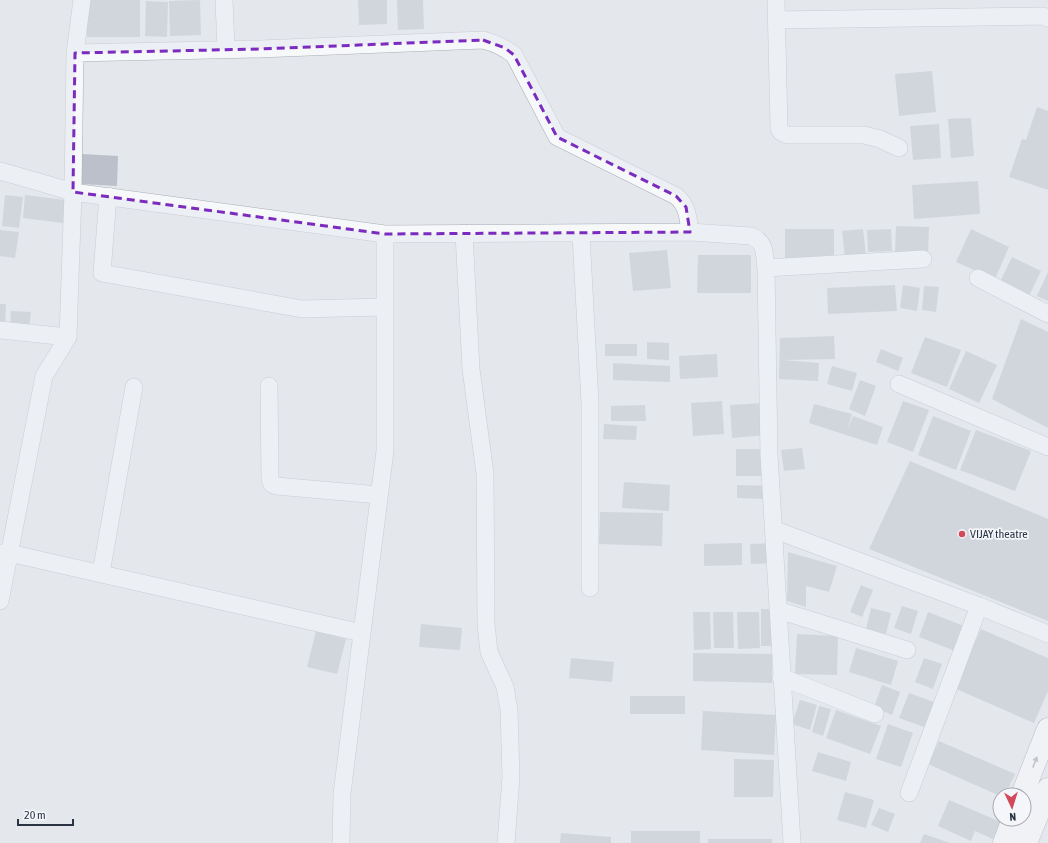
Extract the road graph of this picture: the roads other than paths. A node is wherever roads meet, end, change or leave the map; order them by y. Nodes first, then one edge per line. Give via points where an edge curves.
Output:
1 (82, 0) edge
2 (224, 0) edge
3 (776, 0) edge
4 (1048, 18) edge
5 (776, 20) junction
6 (226, 49) junction
7 (75, 53) junction
8 (899, 148) dead end
9 (0, 171) edge
10 (73, 192) junction
11 (108, 196) junction
12 (690, 232) junction
13 (464, 233) junction
14 (385, 234) junction
15 (581, 234) junction
16 (923, 259) dead end
17 (766, 268) junction
18 (978, 278) dead end
19 (384, 307) junction
20 (1048, 314) edge
21 (0, 330) edge
22 (68, 337) junction
23 (899, 384) dead end
24 (269, 386) dead end
25 (134, 387) dead end
26 (1048, 447) edge
27 (380, 495) junction
28 (775, 530) junction
29 (4, 553) edge
30 (101, 574) junction
31 (590, 588) dead end
32 (0, 601) edge
33 (979, 606) junction
34 (778, 610) junction
35 (362, 633) junction
36 (1048, 634) edge
37 (907, 650) dead end
38 (782, 677) junction
39 (875, 714) dead end
40 (1048, 729) edge
41 (1025, 787) edge
42 (1048, 790) edge
43 (909, 793) dead end
44 (1010, 827) edge
45 (341, 843) edge
46 (506, 843) edge
47 (792, 843) edge
48 (1004, 843) edge
49 (1026, 843) edge

1 - 7 street
2 - 6 street
3 - 5 street
4 - 5 street via 1043,16
5 - 8 street via 781,132 787,135 864,136 880,139
6 - 7 street
6 - 12 street via 260,50 483,40 494,42 514,55 557,137 683,201
7 - 10 street
9 - 10 street
10 - 11 street
10 - 22 street
11 - 14 street
11 - 19 street via 102,273 302,309
12 - 15 street
12 - 17 street via 751,236 759,239 764,245
13 - 14 street
13 - 15 street
13 - 46 street via 471,369 484,474 486,624 489,652 505,687 509,710 511,777
14 - 19 street
15 - 31 street via 590,403
16 - 17 street
17 - 28 street via 769,455
18 - 20 street
19 - 27 street via 384,451
21 - 22 street
22 - 29 street via 44,376
23 - 26 street
24 - 27 street via 272,484
25 - 30 street
27 - 35 street
28 - 33 street
28 - 34 street
29 - 30 street
29 - 32 street
30 - 35 street
33 - 36 street
33 - 43 street
34 - 37 street
34 - 38 street
35 - 45 street via 342,794
38 - 39 street
38 - 47 street
41 -> 40 highway
42 - 49 highway
44 - 48 highway

